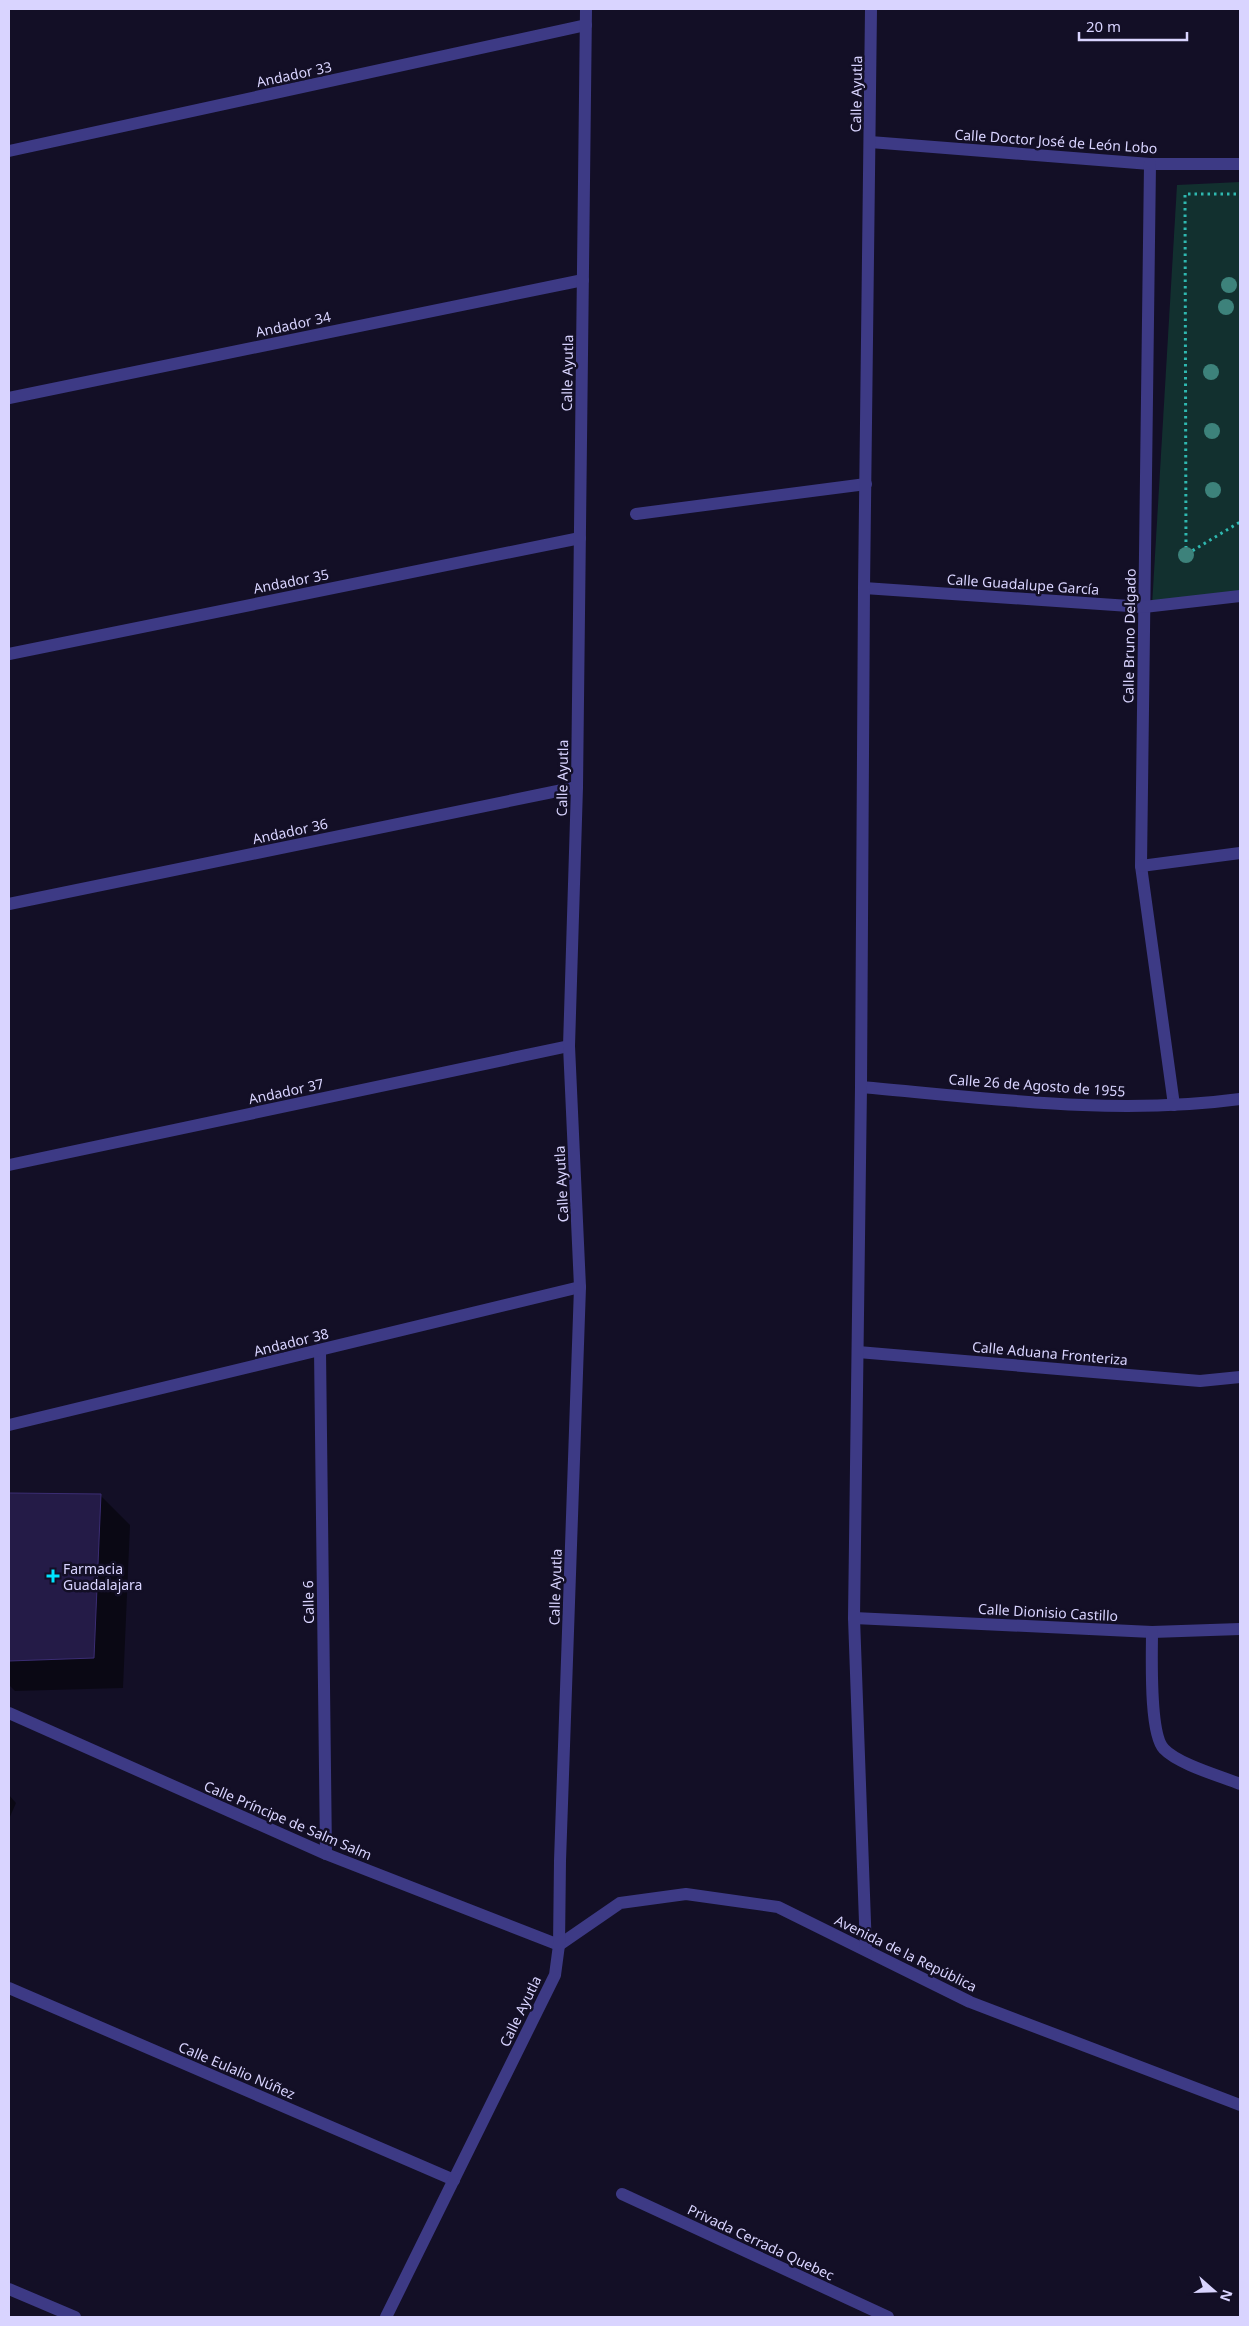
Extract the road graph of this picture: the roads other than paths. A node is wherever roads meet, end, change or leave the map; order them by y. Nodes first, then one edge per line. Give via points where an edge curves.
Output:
1 (586, 9) edge
2 (871, 9) edge
3 (586, 25) junction
4 (870, 142) junction
5 (9, 151) edge
6 (1150, 164) junction
7 (1240, 164) edge
8 (583, 280) junction
9 (9, 398) edge
10 (866, 484) junction
11 (636, 514) dead end
12 (580, 538) junction
13 (864, 588) junction
14 (1240, 596) edge
15 (1144, 606) junction
16 (9, 654) edge
17 (577, 787) junction
18 (1240, 852) edge
19 (1141, 866) junction
20 (9, 904) edge
21 (569, 1046) junction
22 (862, 1087) junction
23 (1240, 1099) edge
24 (1174, 1105) junction
25 (9, 1165) edge
26 (580, 1287) junction
27 (320, 1350) junction
28 (858, 1352) junction
29 (1240, 1377) edge
30 (9, 1425) edge
31 (854, 1618) junction
32 (1240, 1629) edge
33 (1152, 1632) junction
34 (9, 1713) edge
35 (1240, 1784) edge
36 (326, 1854) junction
37 (560, 1945) junction
38 (866, 1950) junction
39 (9, 1988) edge
40 (1240, 2105) edge
41 (454, 2180) junction
42 (622, 2194) dead end
43 (9, 2289) edge
44 (75, 2317) edge
45 (386, 2317) edge
46 (888, 2317) edge

1 - 3 street, Calle Ayutla
2 - 4 street, Calle Ayutla
3 - 5 street, Andador 33
3 - 8 street, Calle Ayutla
4 - 6 street, Calle Doctor José de León Lobo
4 - 10 street, Calle Ayutla
6 - 7 street, Calle Doctor José de León Lobo
6 - 15 street, Calle Bruno Delgado
8 - 9 street, Andador 34
8 - 12 street, Calle Ayutla
10 - 11 street
10 - 13 street, Calle Ayutla
12 - 16 street, Andador 35
12 - 17 street, Calle Ayutla
13 - 15 street, Calle Guadalupe García
13 - 22 street, Calle Ayutla
14 - 15 street, Calle Guadalupe García
15 - 19 street, Calle Bruno Delgado
17 - 20 street, Andador 36
17 - 21 street, Calle Ayutla
18 - 19 street
19 - 24 street, Calle Bruno Delgado
21 - 25 street, Andador 37
21 - 26 street, Calle Ayutla
22 - 24 street, Calle 26 de Agosto de 1955 via 1096,1107
22 - 28 street, Calle Ayutla
23 - 24 street, Calle 26 de Agosto de 1955
26 - 27 street, Andador 38
26 - 37 street, Calle Ayutla via 560,1861
27 - 30 street, Andador 38
27 - 36 street, Calle 6
28 - 29 street, Calle Aduana Fronteriza via 1200,1381
28 - 31 street, Calle Ayutla
31 - 33 street, Calle Dionisio Castillo
31 - 38 street, Calle Ayutla
32 - 33 street, Calle Dionisio Castillo
33 - 35 street via 1155,1725 1162,1748 1175,1758
34 - 36 street, Calle Príncipe de Salm Salm
36 - 37 street, Calle Príncipe de Salm Salm
37 - 38 street, Avenida de la República via 620,1903 686,1894 778,1908
37 - 41 street, Calle Ayutla via 555,1975
38 - 40 street, Avenida de la República via 970,2002
39 - 41 street, Calle Eulalio Núñez
41 - 45 street, Calle Ayutla
42 - 46 street, Privada Cerrada Quebec
43 - 44 street

